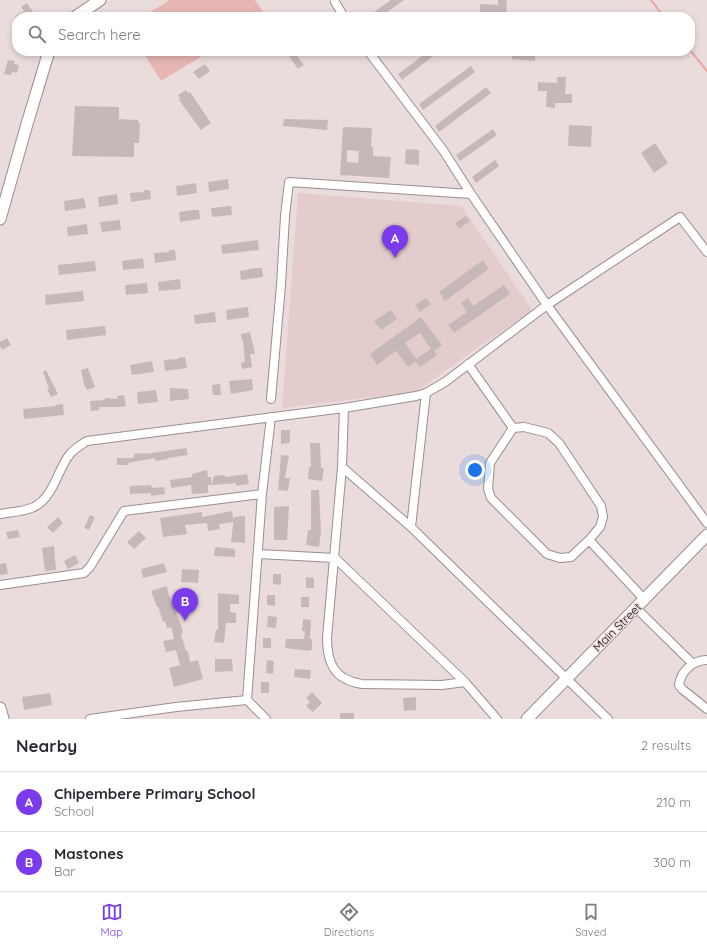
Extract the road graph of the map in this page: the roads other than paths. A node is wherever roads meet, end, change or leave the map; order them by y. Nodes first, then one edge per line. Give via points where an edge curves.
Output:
1 (100, 0) edge
2 (335, 2) dead end
3 (82, 12) edge
4 (341, 12) edge
5 (47, 56) edge
6 (372, 56) edge
7 (471, 194) junction
8 (0, 219) edge
9 (707, 252) edge
10 (547, 305) junction
11 (468, 364) junction
12 (426, 392) junction
13 (271, 400) dead end
14 (344, 408) junction
15 (271, 417) junction
16 (513, 428) junction
17 (342, 467) junction
18 (262, 494) junction
19 (0, 514) edge
20 (707, 523) edge
21 (411, 527) junction
22 (707, 535) edge
23 (589, 540) junction
24 (258, 554) junction
25 (335, 558) junction
26 (0, 584) edge
27 (644, 599) junction
28 (636, 608) junction
29 (707, 660) edge
30 (692, 663) junction
31 (566, 678) junction
32 (465, 682) junction
33 (247, 700) junction
34 (0, 708) edge
35 (707, 709) edge
36 (3, 719) edge
37 (90, 719) edge
38 (93, 719) edge
39 (266, 719) edge
40 (497, 719) edge
41 (527, 719) edge
42 (608, 719) edge

1 - 3 street
2 - 4 street
5 - 8 street
6 - 7 street via 443,150
7 - 10 street
7 - 13 street via 289,182
9 - 10 street via 680,217
10 - 11 street
10 - 20 street
11 - 12 street via 445,382
11 - 16 street
12 - 14 street via 416,396
12 - 21 street
14 - 15 street
14 - 17 street
15 - 18 street
15 - 19 street via 88,441 69,455 41,502 24,510
16 - 23 street via 548,432 559,443 601,506 603,517 600,527
16 - 23 street via 490,463 488,489 491,498 547,554 560,558 571,557
17 - 21 street
17 - 25 street
18 - 24 street
18 - 26 street via 124,511 84,573
21 - 31 street
22 - 27 street, Main Street
23 - 27 street
24 - 25 street
24 - 33 street
25 - 32 street
25 - 32 street via 327,651 332,667 342,678 362,684 442,685
27 - 28 street, Main Street
28 - 30 street
28 - 31 street, Main Street
29 - 30 street
30 - 35 street via 680,678 679,685
31 - 41 street, Main Street
31 - 42 street
32 - 40 street
33 - 38 street
33 - 39 street
34 - 36 street
37 - 38 street

